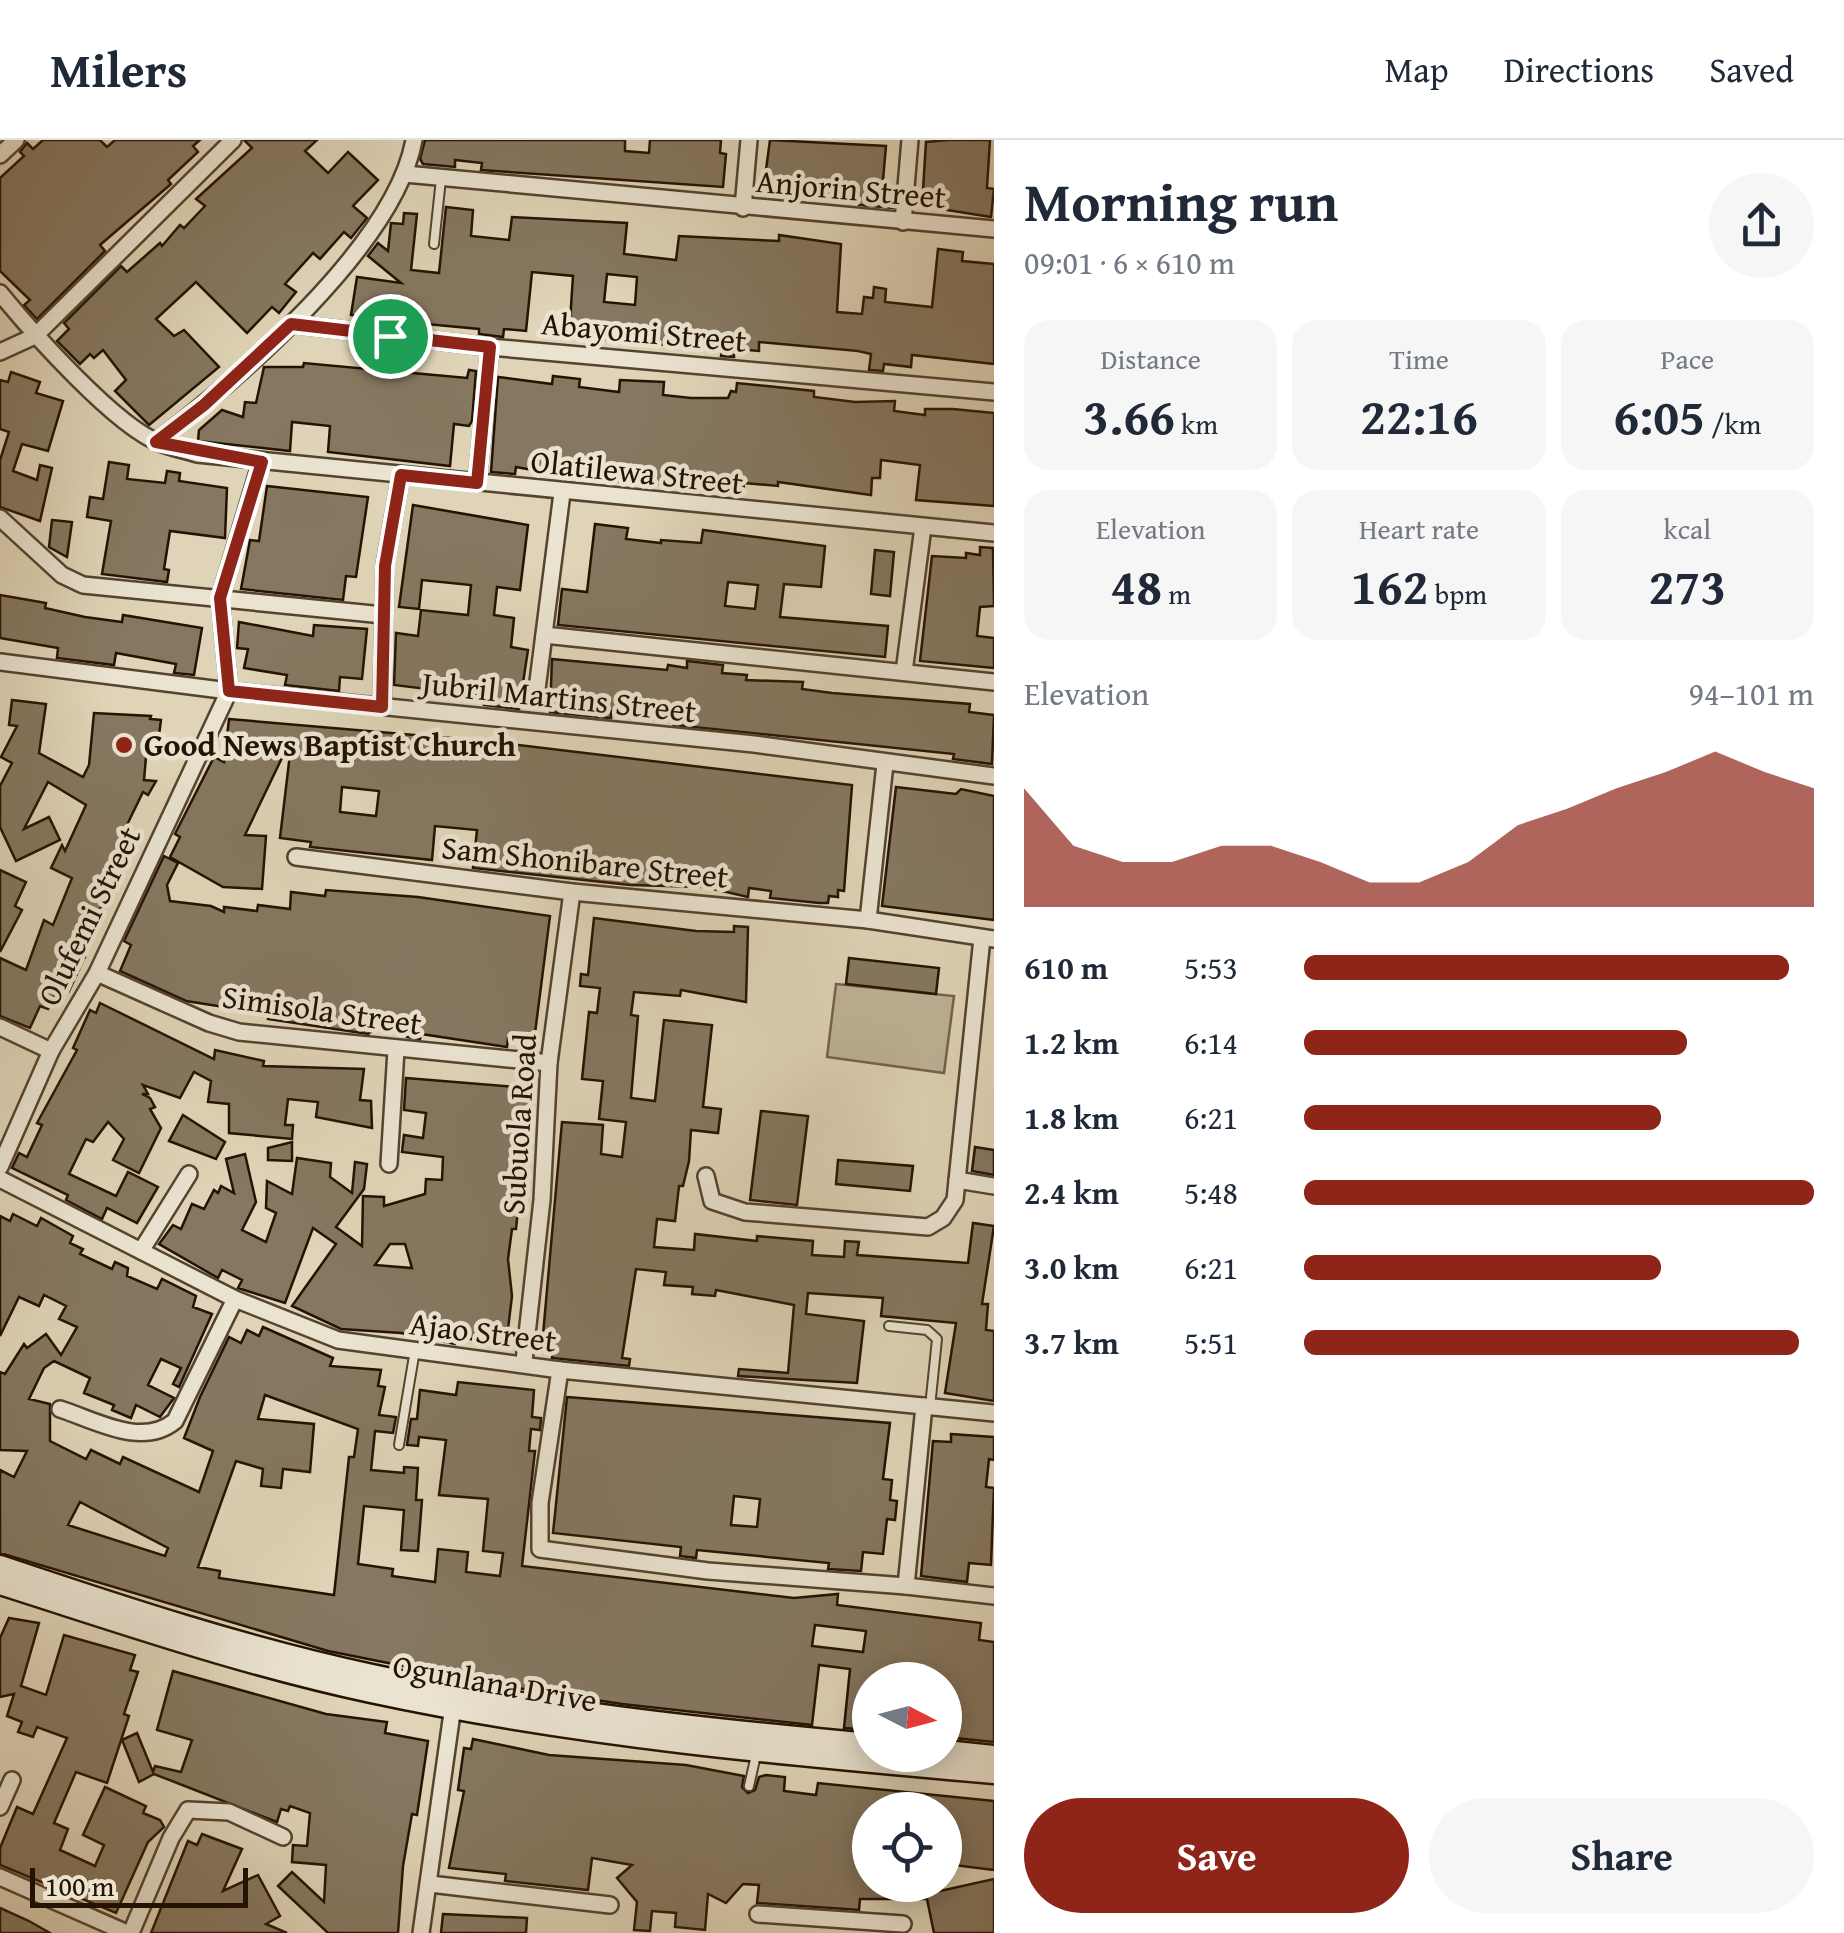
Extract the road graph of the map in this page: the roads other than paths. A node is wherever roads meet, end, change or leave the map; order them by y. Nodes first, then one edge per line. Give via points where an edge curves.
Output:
1 (16, 140) edge
2 (233, 140) edge
3 (414, 140) edge
4 (749, 140) edge
5 (910, 140) edge
6 (0, 155) edge
7 (405, 174) junction
8 (441, 180) junction
9 (744, 208) junction
10 (903, 222) junction
11 (994, 229) edge
12 (434, 244) dead end
13 (0, 294) edge
14 (291, 324) junction
15 (36, 336) junction
16 (490, 347) junction
17 (0, 352) edge
18 (994, 392) edge
19 (156, 442) junction
20 (262, 462) junction
21 (401, 475) junction
22 (477, 483) junction
23 (562, 493) junction
24 (0, 518) edge
25 (923, 527) junction
26 (994, 533) edge
27 (220, 598) junction
28 (383, 615) junction
29 (544, 635) junction
30 (0, 662) edge
31 (904, 672) junction
32 (994, 682) edge
33 (229, 691) junction
34 (536, 697) dead end
35 (382, 707) junction
36 (885, 764) junction
37 (994, 776) edge
38 (296, 857) dead end
39 (572, 892) junction
40 (868, 920) junction
41 (988, 939) edge
42 (97, 973) junction
43 (0, 1027) edge
44 (396, 1050) junction
45 (51, 1051) junction
46 (548, 1063) junction
47 (390, 1164) dead end
48 (0, 1167) edge
49 (189, 1174) dead end
50 (706, 1176) dead end
51 (0, 1178) edge
52 (957, 1180) junction
53 (994, 1186) edge
54 (141, 1251) junction
55 (235, 1299) junction
56 (888, 1326) dead end
57 (416, 1350) junction
58 (524, 1361) junction
59 (560, 1370) junction
60 (927, 1407) junction
61 (60, 1409) dead end
62 (994, 1413) edge
63 (399, 1445) dead end
64 (0, 1566) edge
65 (0, 1584) edge
66 (906, 1586) junction
67 (994, 1596) edge
68 (454, 1699) junction
69 (852, 1742) edge
70 (756, 1750) junction
71 (962, 1753) edge
72 (994, 1756) edge
73 (994, 1774) edge
74 (12, 1780) dead end
75 (750, 1786) dead end
76 (0, 1807) edge
77 (283, 1837) dead end
78 (0, 1876) edge
79 (430, 1884) junction
80 (610, 1905) dead end
81 (758, 1914) dead end
82 (904, 1924) dead end
83 (818, 1927) edge
84 (129, 1933) edge
85 (421, 1933) edge

1 - 6 street
2 - 15 street
3 - 7 street
4 - 9 street
5 - 10 street
7 - 8 street, Anjorin Street
7 - 14 street via 319,296
8 - 9 street, Anjorin Street
8 - 12 lane
9 - 10 street, Anjorin Street
10 - 11 street, Anjorin Street
13 - 15 street
14 - 16 street, Abayomi Street
14 - 19 street
15 - 17 street
15 - 19 street
16 - 18 street, Abayomi Street
16 - 22 street
19 - 20 street, Olatilewa Street
20 - 21 street, Olatilewa Street
20 - 27 street
21 - 22 street, Olatilewa Street
21 - 28 street
22 - 23 street, Olatilewa Street
23 - 25 street, Olatilewa Street
23 - 29 street
24 - 27 street via 62,575 83,585
25 - 26 street, Olatilewa Street
25 - 31 street
27 - 28 street
27 - 33 street
28 - 35 street
29 - 31 street
29 - 34 street
30 - 33 street, Jubril Martins Street
31 - 32 street
33 - 35 street, Jubril Martins Street
33 - 42 street, Olufemi Street
35 - 36 street, Jubril Martins Street via 754,744
36 - 37 street, Jubril Martins Street
36 - 40 street
38 - 39 street, Sam Shonibare Street
39 - 40 street, Sam Shonibare Street
39 - 46 street, Subuola Road
40 - 41 street, Sam Shonibare Street
41 - 52 street
42 - 44 street, Simisola Street via 239,1032
42 - 45 street, Olufemi Street
43 - 45 street
44 - 46 street, Simisola Street
44 - 47 street
45 - 48 street, Olufemi Street
46 - 58 street, Subuola Road via 542,1200
49 - 54 street
50 - 52 street via 712,1202 724,1208 928,1228 950,1208
51 - 54 street, Ajao Street
52 - 53 street
54 - 55 street, Ajao Street
55 - 57 street, Ajao Street via 338,1340
55 - 61 street via 176,1421 162,1432 142,1436
56 - 60 lane via 926,1330 937,1340
57 - 58 street, Ajao Street
57 - 63 lane
58 - 59 street, Ajao Street
59 - 60 street, Ajao Street
59 - 66 street via 540,1549
60 - 62 street, Ajao Street
60 - 66 street
64 - 68 main road, Ogunlana Drive
65 - 68 main road, Ogunlana Drive via 242,1661
66 - 67 street
68 - 69 main road, Ogunlana Drive
68 - 70 main road, Ogunlana Drive via 658,1740
68 - 79 street
70 - 73 main road, Ogunlana Drive
70 - 75 lane
71 - 72 main road
74 - 76 street
77 - 84 street via 229,1812 188,1810
78 - 84 street
79 - 80 street
79 - 85 street
81 - 83 street
82 - 83 street

